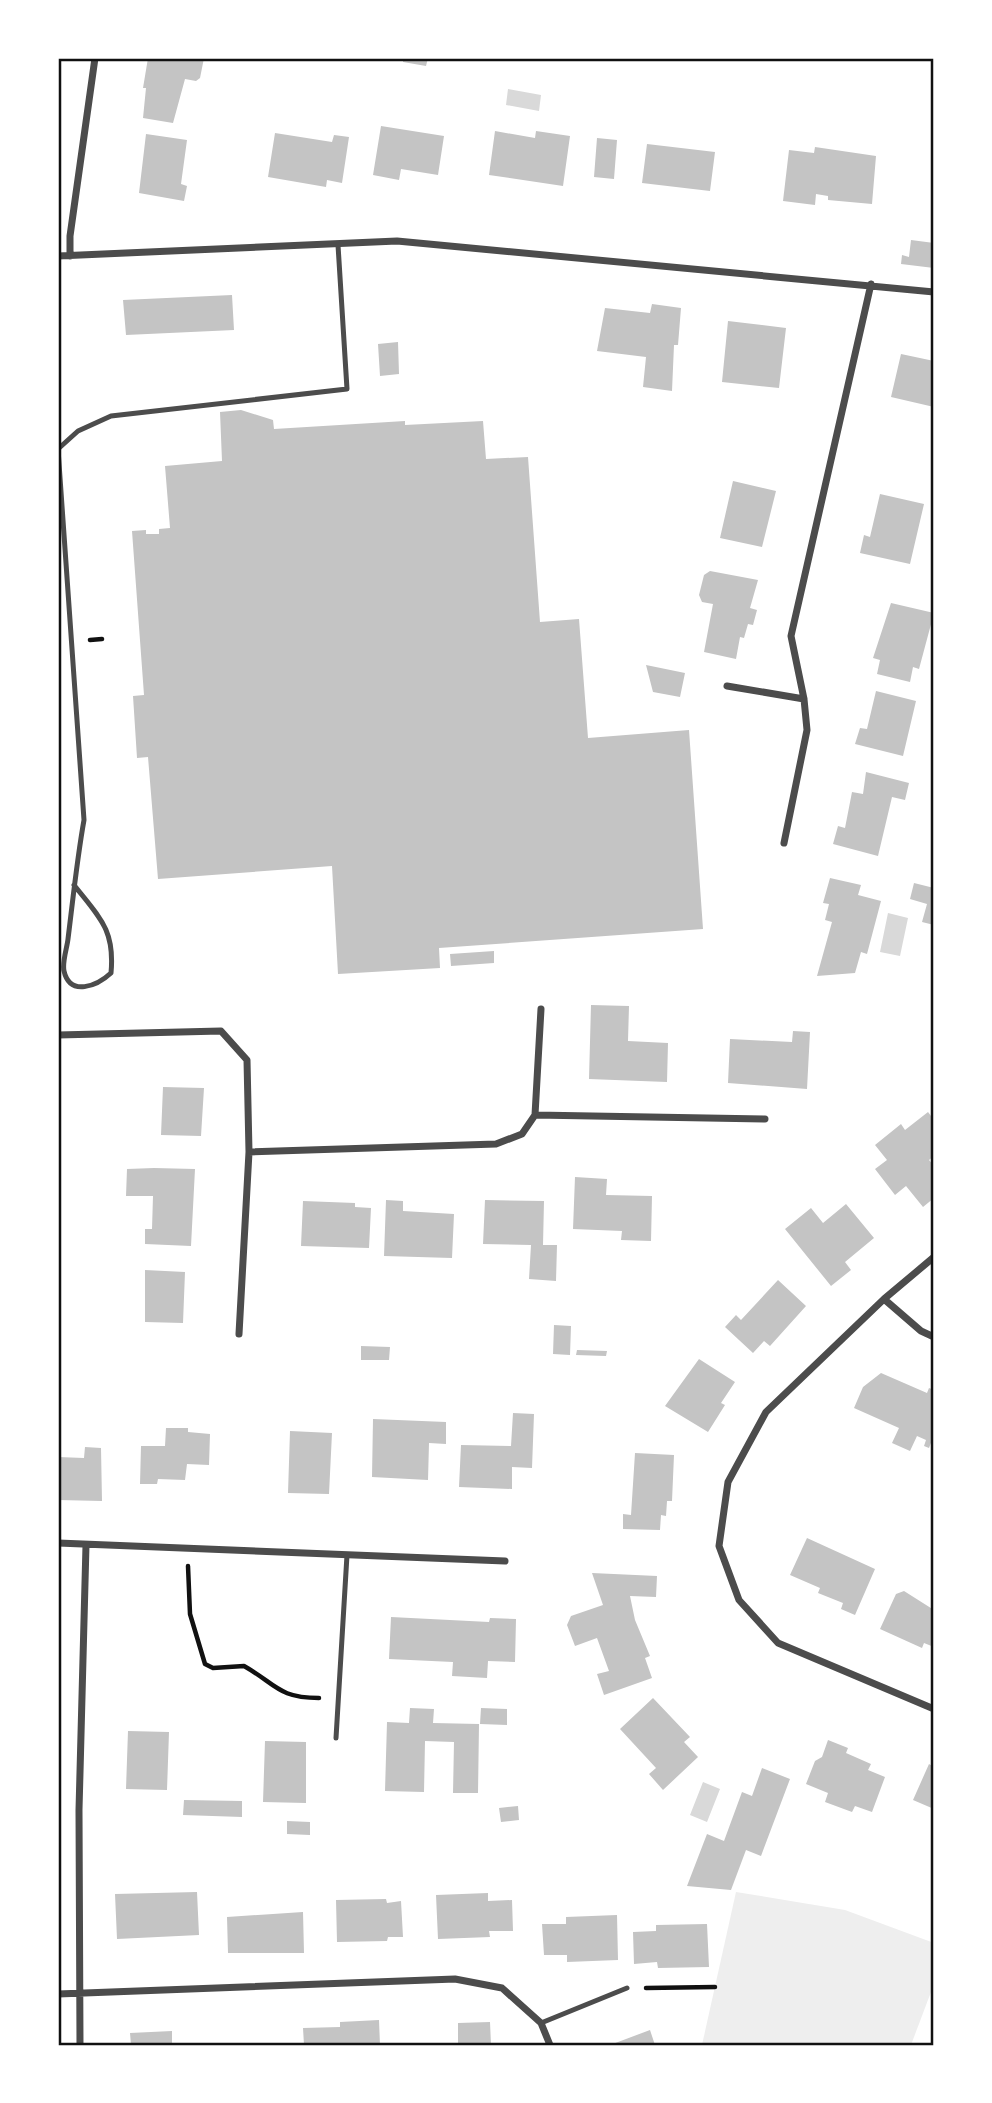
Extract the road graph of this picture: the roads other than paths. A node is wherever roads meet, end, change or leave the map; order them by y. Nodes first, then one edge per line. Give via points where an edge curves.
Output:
1 (95, 58) edge
2 (338, 245) junction
3 (58, 256) edge
4 (70, 256) junction
5 (871, 284) junction
6 (934, 292) edge
7 (727, 686) dead end
8 (804, 699) junction
9 (784, 843) dead end
10 (74, 885) junction
11 (541, 1009) dead end
12 (58, 1035) edge
13 (535, 1115) junction
14 (765, 1119) dead end
15 (249, 1152) junction
16 (934, 1257) edge
17 (884, 1298) junction
18 (239, 1334) dead end
19 (934, 1337) edge
20 (58, 1543) edge
21 (86, 1545) junction
22 (347, 1555) junction
23 (505, 1561) dead end
24 (934, 1709) edge
25 (336, 1738) dead end
26 (627, 1988) road end
27 (78, 1992) junction
28 (58, 1994) edge
29 (541, 2023) junction
30 (80, 2045) edge
31 (550, 2045) edge

1 - 4 street
2 - 4 street
2 - 5 street via 397,241
2 - 10 lane via 347,389 111,416 78,431 58,449 84,820
3 - 4 street
5 - 6 street
5 - 8 street via 791,636
7 - 8 street
8 - 9 street via 807,730
10 - 10 lane via 63,968 76,987 90,987 111,973 113,948 108,928
11 - 13 street
12 - 15 street via 221,1031 247,1060
13 - 14 street
13 - 15 street via 522,1134 496,1144
15 - 18 street
16 - 17 street
17 - 19 street via 920,1331
17 - 24 street via 766,1412 728,1482 719,1546 739,1600 778,1643
20 - 21 street
21 - 22 street
21 - 27 street
22 - 23 street
22 - 25 lane
26 - 29 lane
27 - 28 street
27 - 29 street via 455,1979 502,1988
27 - 30 street
29 - 31 street

